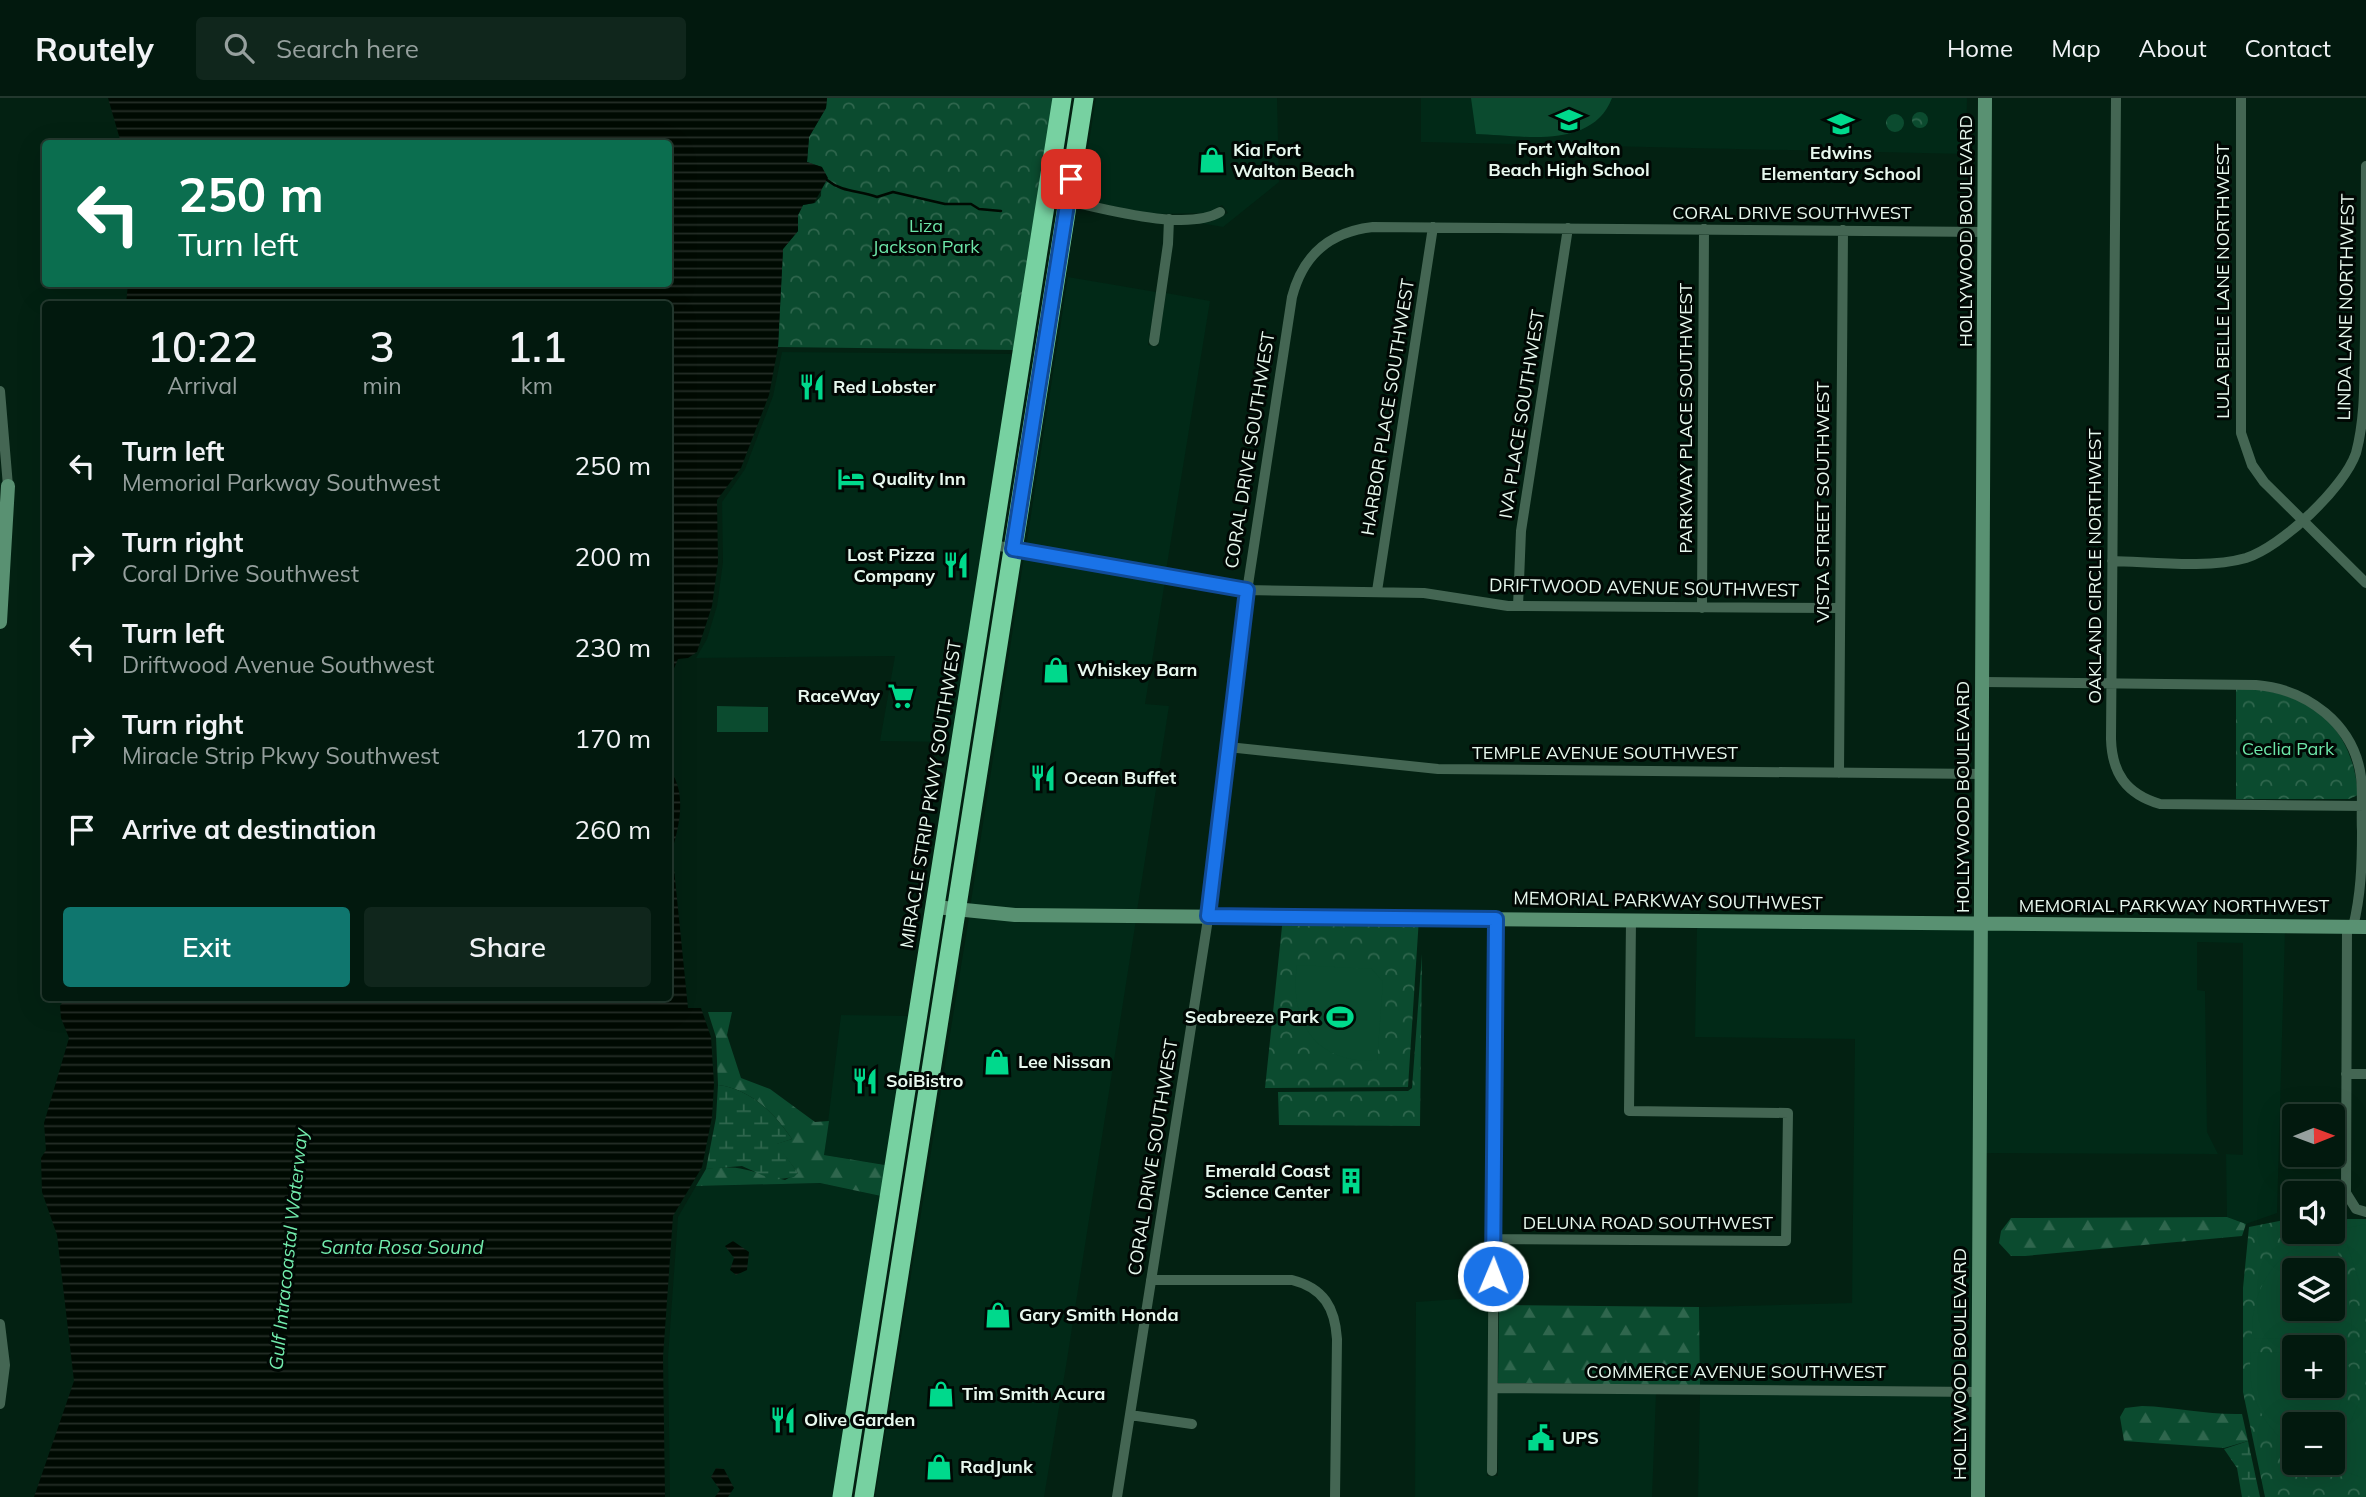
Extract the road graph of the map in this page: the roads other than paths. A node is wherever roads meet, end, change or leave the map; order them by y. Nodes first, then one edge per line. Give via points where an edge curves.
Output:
1 (1062, 98) edge
2 (1084, 98) edge
3 (1985, 98) edge
4 (2116, 98) edge
5 (2241, 98) edge
6 (2366, 166) edge
7 (1068, 201) junction
8 (1220, 212) dead end
9 (1169, 219) junction
10 (1433, 227) junction
11 (1568, 228) junction
12 (1704, 229) junction
13 (1843, 230) junction
14 (1986, 232) junction
15 (1154, 341) dead end
16 (0, 391) edge
17 (8, 486) joint
18 (2301, 521) junction
19 (991, 544) junction
20 (1013, 549) junction
21 (2112, 561) junction
22 (2366, 583) edge
23 (1247, 590) junction
24 (1377, 592) junction
25 (1518, 606) junction
26 (1702, 608) junction
27 (1840, 608) junction
28 (0, 622) edge
29 (1983, 682) junction
30 (2111, 683) junction
31 (1228, 747) junction
32 (1839, 773) junction
33 (1983, 774) junction
34 (2364, 806) edge
35 (935, 907) junction
36 (957, 910) junction
37 (1208, 916) junction
38 (1496, 919) junction
39 (1631, 920) junction
40 (1982, 924) junction
41 (2356, 927) edge
42 (2346, 1074) junction
43 (2366, 1074) edge
44 (2361, 1210) edge
45 (1494, 1239) junction
46 (1151, 1280) junction
47 (0, 1324) edge
48 (1493, 1388) junction
49 (1979, 1392) junction
50 (0, 1404) edge
51 (1130, 1415) junction
52 (1192, 1424) dead end
53 (1492, 1471) dead end
54 (842, 1497) edge
55 (864, 1497) edge
56 (1117, 1497) edge
57 (1335, 1497) edge
58 (1978, 1497) edge

1 - 19 highway, MIRACLE STRIP PKWY SOUTHWEST
2 - 7 highway
3 - 14 street, HOLLYWOOD BOULEVARD
4 - 21 street, OAKLAND CIRCLE NORTHWEST
5 - 18 street, LULA BELLE LANE NORTHWEST via 2241,433 2258,473
6 - 18 street, LINDA LANE NORTHWEST via 2363,427 2350,467
7 - 9 street
7 - 20 highway
8 - 9 street via 1209,218
9 - 15 street
10 - 11 street, CORAL DRIVE SOUTHWEST
10 - 23 street, CORAL DRIVE SOUTHWEST via 1347,231 1324,243 1302,267 1292,297
10 - 24 street, HARBOR PLACE SOUTHWEST
11 - 12 street, CORAL DRIVE SOUTHWEST
11 - 25 street, IVA PLACE SOUTHWEST via 1521,531
12 - 13 street, CORAL DRIVE SOUTHWEST
12 - 26 street, PARKWAY PLACE SOUTHWEST
13 - 14 street, CORAL DRIVE SOUTHWEST
13 - 27 street, VISTA STREET SOUTHWEST
14 - 29 street, HOLLYWOOD BOULEVARD
16 - 17 street
17 - 28 street
18 - 21 street, LINDA LANE NORTHWEST via 2263,551 2235,560
18 - 22 street, LULA BELLE LANE NORTHWEST
19 - 20 street, DRIFTWOOD AVENUE SOUTHWEST
19 - 35 highway, MIRACLE STRIP PKWY SOUTHWEST
20 - 23 street, DRIFTWOOD AVENUE SOUTHWEST
20 - 36 highway
21 - 30 street, OAKLAND CIRCLE NORTHWEST
23 - 24 street, DRIFTWOOD AVENUE SOUTHWEST
23 - 31 street, CORAL DRIVE SOUTHWEST
24 - 25 street, DRIFTWOOD AVENUE SOUTHWEST via 1442,594
25 - 26 street, DRIFTWOOD AVENUE SOUTHWEST
26 - 27 street, DRIFTWOOD AVENUE SOUTHWEST
27 - 32 street, VISTA STREET SOUTHWEST
29 - 30 street
29 - 33 street, HOLLYWOOD BOULEVARD
30 - 34 street via 2256,685 2296,693 2323,710 2348,740 2361,777
30 - 34 street, OAKLAND CIRCLE NORTHWEST via 2113,764 2128,788 2144,799 2165,804
31 - 32 street, TEMPLE AVENUE SOUTHWEST via 1438,769
31 - 37 street, CORAL DRIVE SOUTHWEST
32 - 33 street, TEMPLE AVENUE SOUTHWEST
33 - 40 street, HOLLYWOOD BOULEVARD
34 - 41 street
35 - 36 street, MEMORIAL PARKWAY SOUTHWEST
35 - 54 highway, MIRACLE STRIP PKWY SOUTHWEST
36 - 37 street, MEMORIAL PARKWAY SOUTHWEST via 1015,915
36 - 55 highway
37 - 38 street, MEMORIAL PARKWAY SOUTHWEST
37 - 46 street, CORAL DRIVE SOUTHWEST
38 - 39 street, MEMORIAL PARKWAY SOUTHWEST
38 - 45 street
39 - 40 street, MEMORIAL PARKWAY SOUTHWEST
39 - 45 street, DELUNA ROAD SOUTHWEST via 1629,1111 1787,1113 1786,1241
40 - 41 street, MEMORIAL PARKWAY NORTHWEST
40 - 49 street, HOLLYWOOD BOULEVARD
41 - 42 street
42 - 43 street
42 - 44 street via 2346,1193
45 - 48 street
46 - 51 street, CORAL DRIVE SOUTHWEST
46 - 57 street via 1292,1280 1313,1287 1327,1300 1336,1331
47 - 50 street via 5,1365
48 - 49 street, COMMERCE AVENUE SOUTHWEST
48 - 53 street
49 - 58 street, HOLLYWOOD BOULEVARD
51 - 52 street
51 - 56 street, CORAL DRIVE SOUTHWEST

